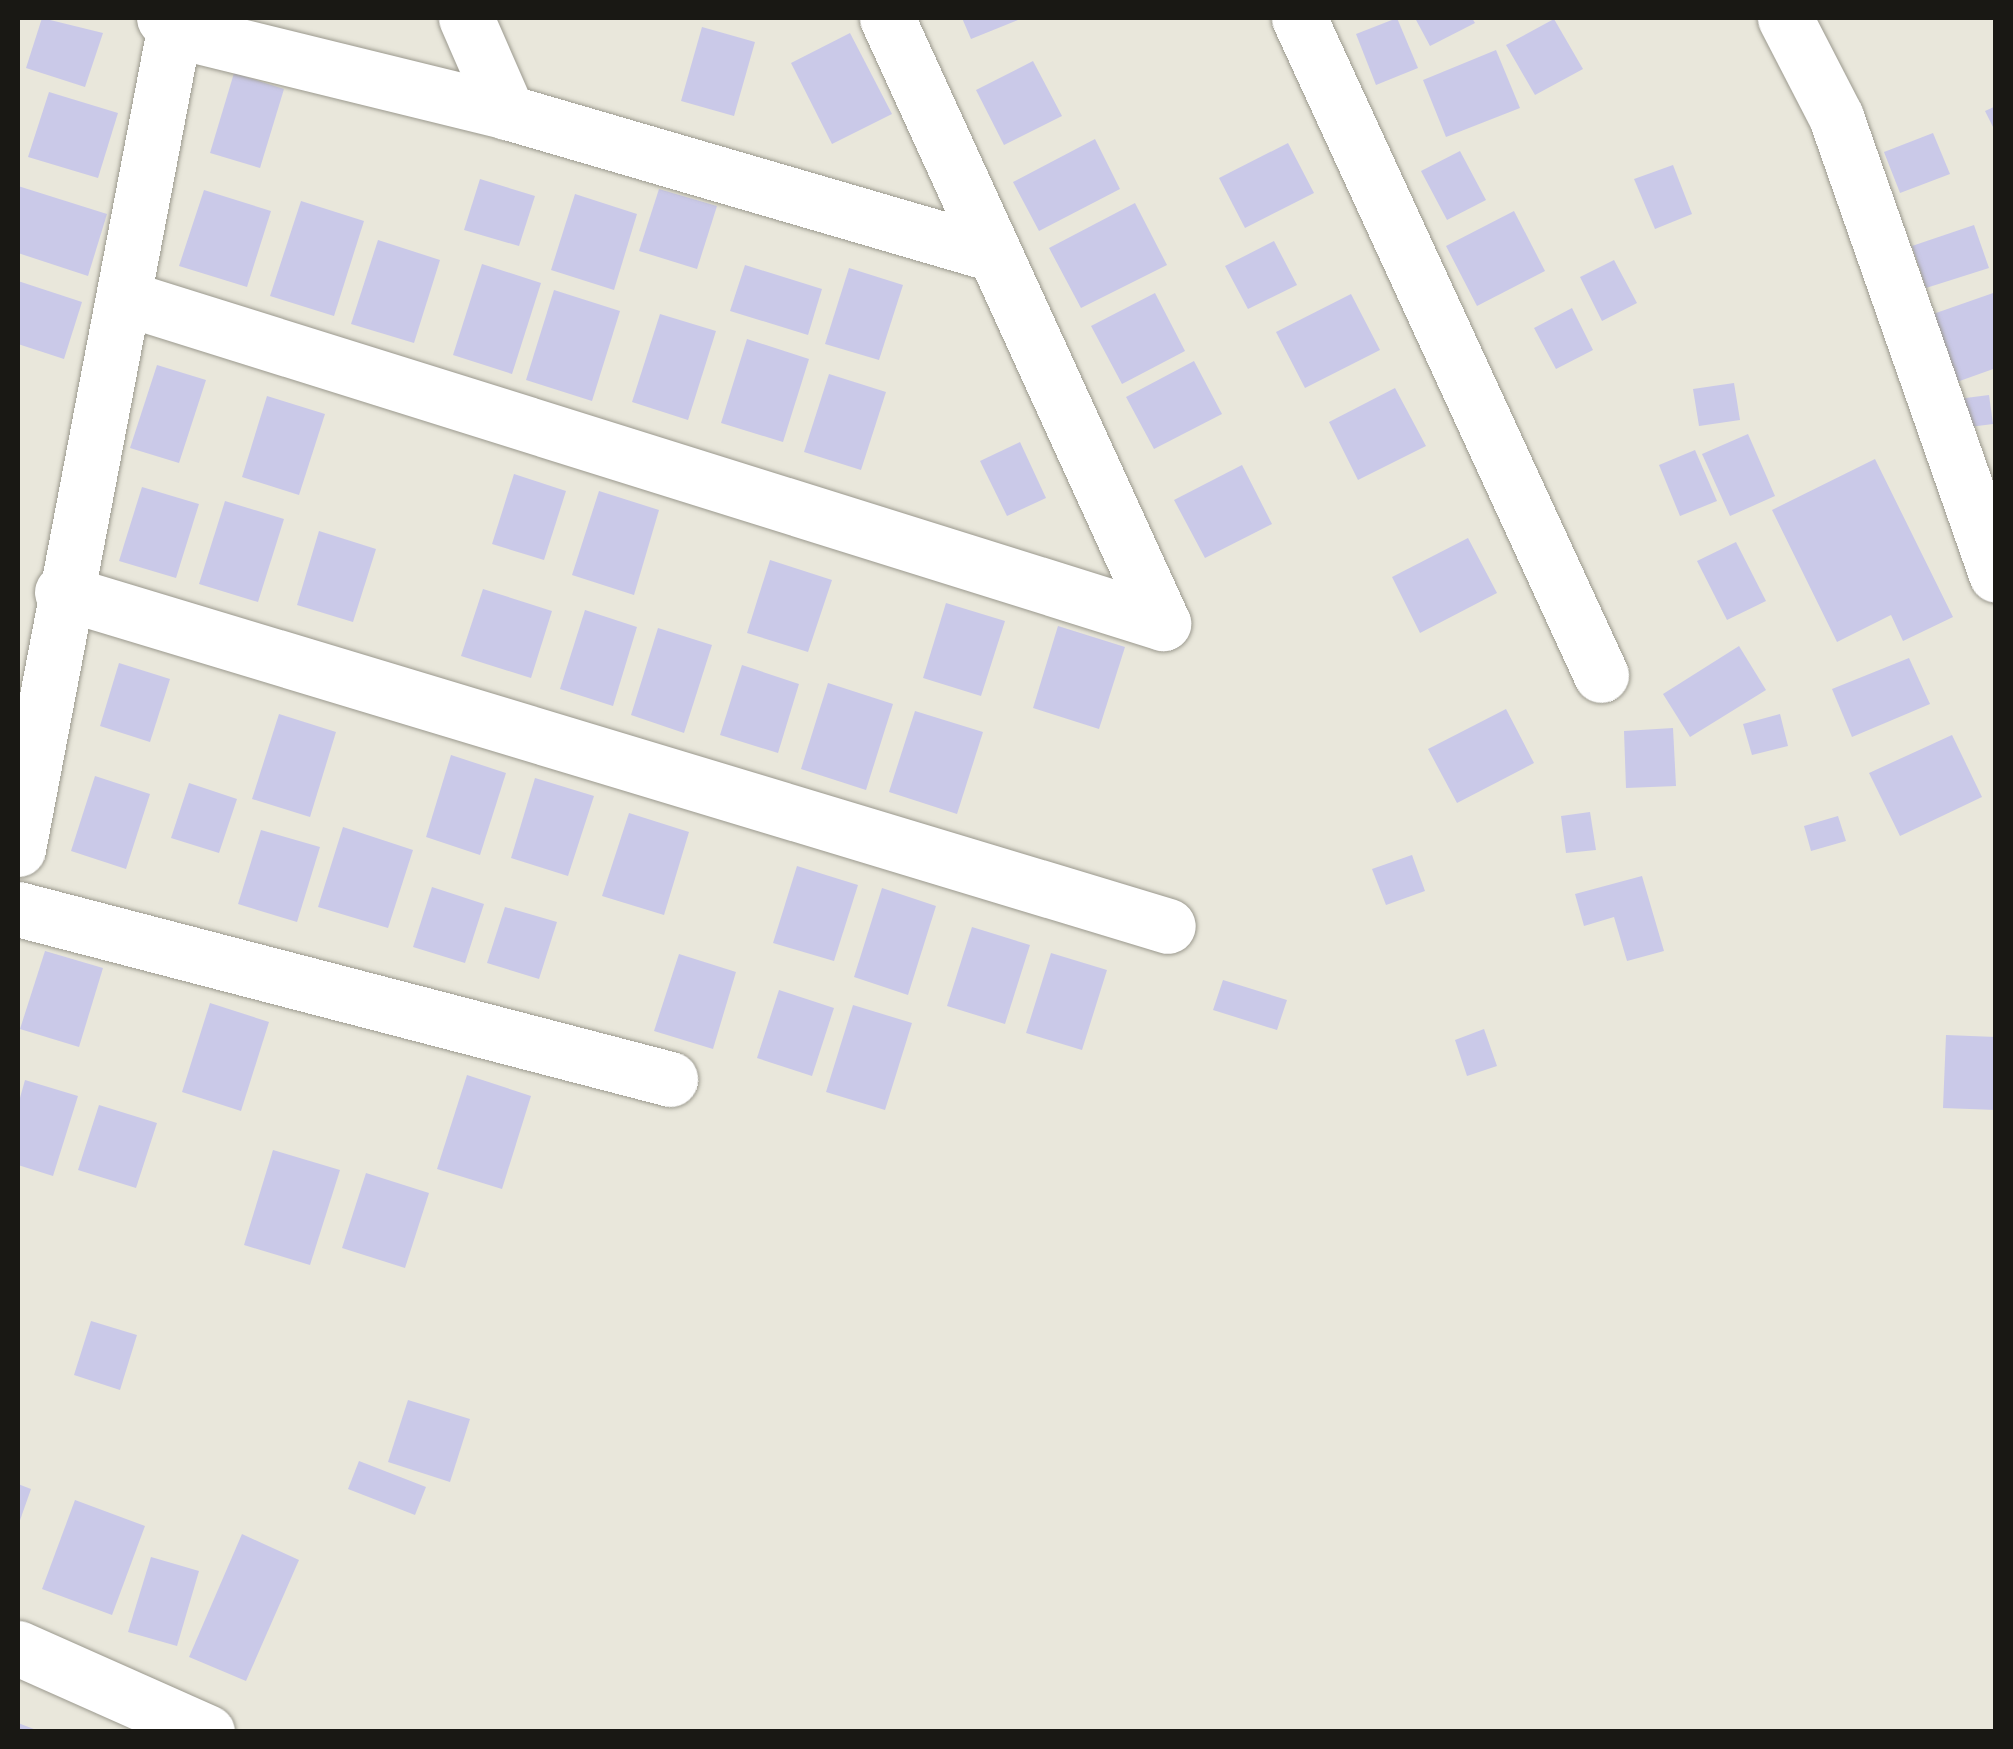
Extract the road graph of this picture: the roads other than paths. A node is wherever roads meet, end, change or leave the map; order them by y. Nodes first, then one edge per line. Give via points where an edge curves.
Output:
1 (466, 18) edge
2 (887, 18) edge
3 (1299, 18) edge
4 (1785, 18) edge
5 (169, 24) edge
6 (507, 112) junction
7 (990, 253) junction
8 (125, 298) junction
9 (1996, 575) edge
10 (62, 592) junction
11 (1600, 675) dead end
12 (18, 849) edge
13 (18, 909) edge
14 (1168, 926) dead end
15 (670, 1079) dead end
16 (18, 1648) edge
17 (208, 1732) edge

1 - 6 street
2 - 7 street
3 - 11 street
4 - 9 street via 1836,117
5 - 6 street
5 - 8 street
6 - 7 street
7 - 8 street via 1163,623
8 - 10 street
10 - 12 street
10 - 14 street
13 - 15 street
16 - 17 street

